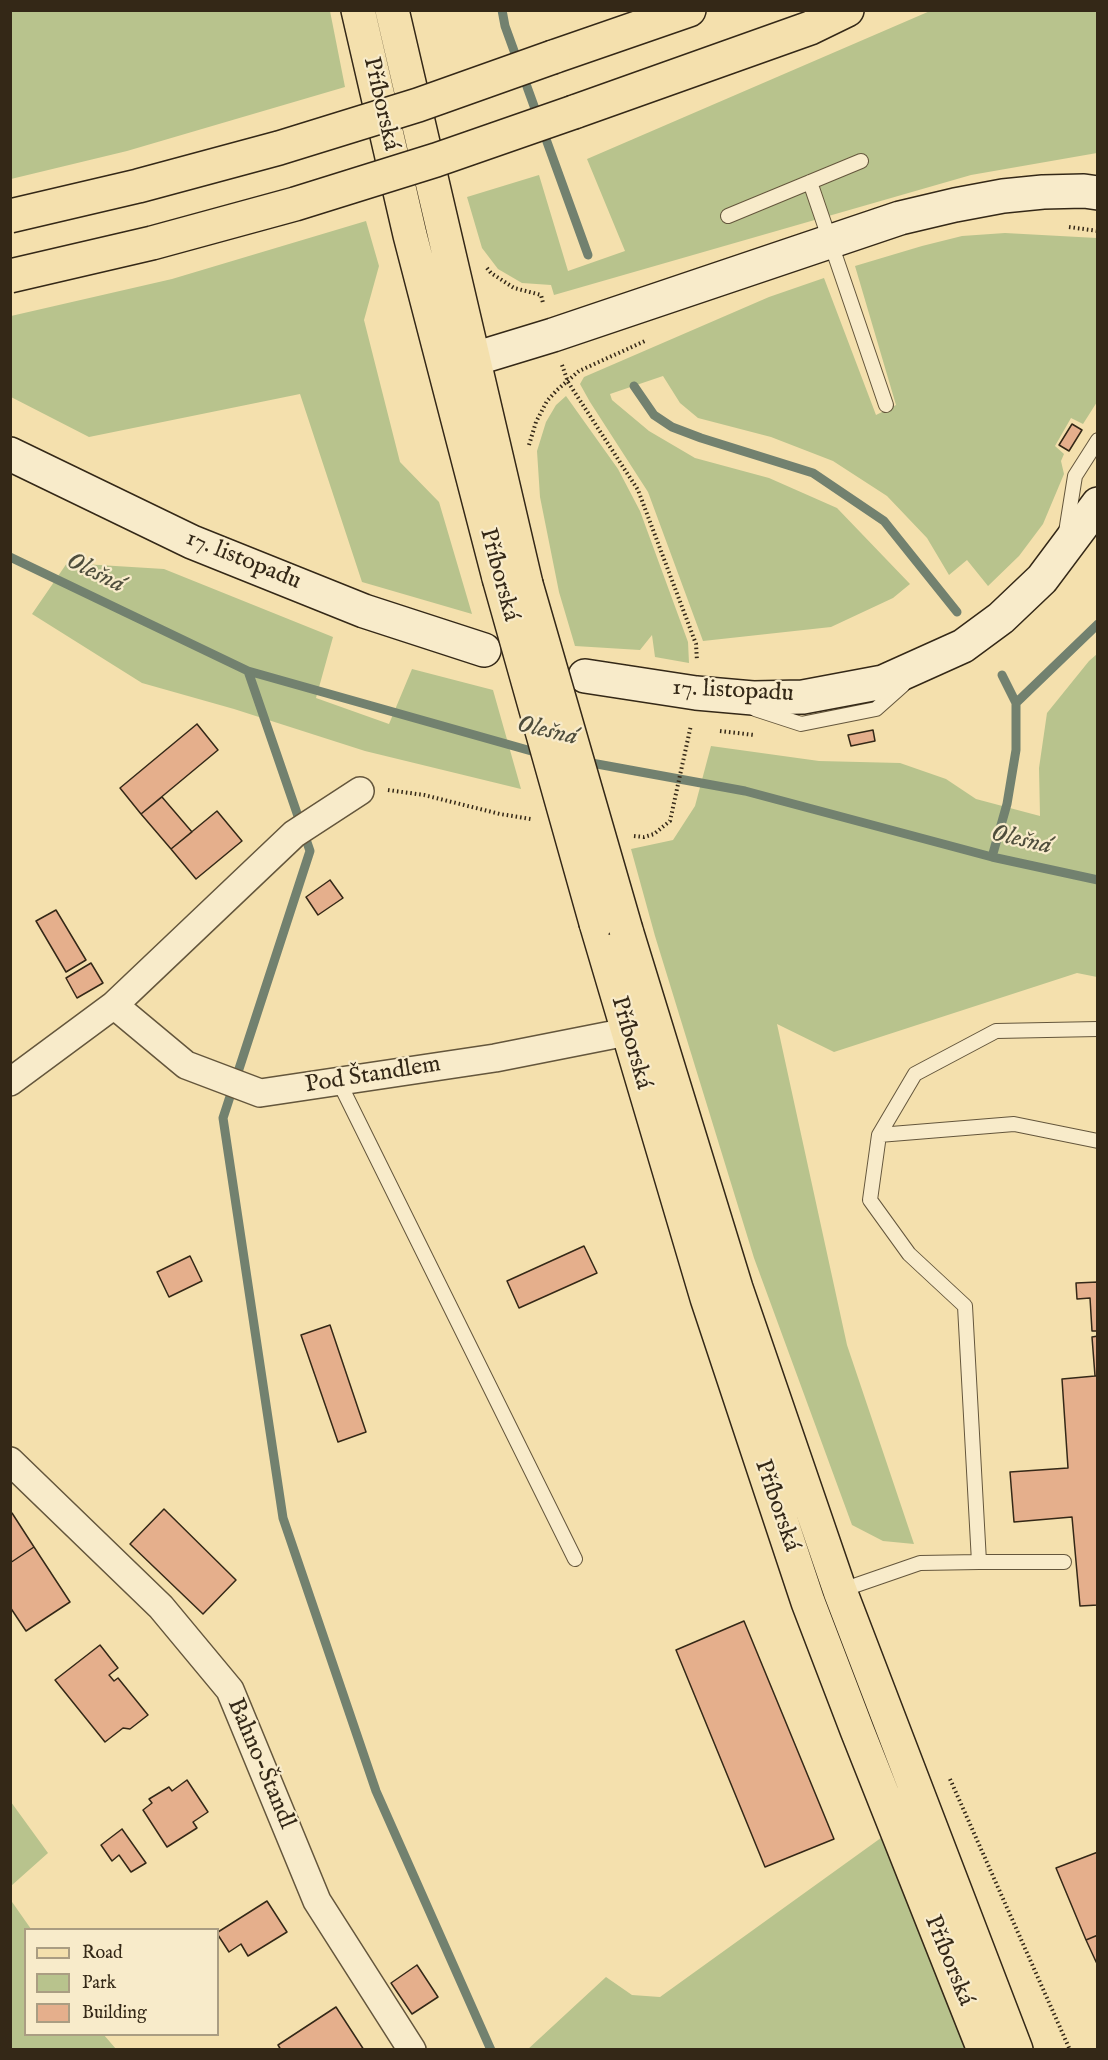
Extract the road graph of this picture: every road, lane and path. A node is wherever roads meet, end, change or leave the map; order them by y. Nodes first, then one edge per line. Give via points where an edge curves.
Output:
1 (358, 10) edge
2 (392, 10) edge
3 (689, 10) edge
4 (847, 10) edge
5 (861, 161) dead end
6 (810, 182) junction
7 (1098, 193) edge
8 (10, 216) edge
9 (728, 216) dead end
10 (1064, 226) dead end
11 (1098, 231) edge
12 (829, 241) junction
13 (481, 260) dead end
14 (10, 276) edge
15 (553, 335) junction
16 (651, 339) dead end
17 (458, 364) junction
18 (568, 382) junction
19 (886, 405) dead end
20 (1098, 440) edge
21 (528, 446) dead end
22 (10, 454) edge
23 (1098, 504) edge
24 (1063, 551) junction
25 (484, 650) dead end
26 (585, 676) dead end
27 (703, 694) junction
28 (360, 791) joint
29 (531, 819) dead end
30 (630, 836) dead end
31 (114, 1005) junction
32 (1098, 1029) edge
33 (641, 1030) junction
34 (10, 1082) edge
35 (339, 1082) junction
36 (879, 1135) junction
37 (1098, 1141) edge
38 (10, 1461) edge
39 (575, 1559) dead end
40 (979, 1562) junction
41 (1064, 1562) dead end
42 (824, 1596) junction
43 (412, 2049) edge
44 (984, 2049) edge
45 (1016, 2049) edge

1 - 17 main road, Příborská via 410,235
2 - 17 main road, Příborská
3 - 8 main road, bridge via 418,105 279,148
4 - 14 main road, bridge via 810,28 436,160 152,243
5 - 6 lane
6 - 9 lane
6 - 12 lane
7 - 12 main road via 1043,192 955,205
10 - 11 path
12 - 15 main road
12 - 19 lane
13 - 15 path via 491,273 514,288 541,295
15 - 17 main road
15 - 18 path
16 - 18 path via 579,371
17 - 33 main road, Příborská, bridge via 512,581
18 - 21 path via 547,401
18 - 27 path via 638,490 696,644
20 - 24 lane via 1075,476
22 - 25 main road, 17. listopadu via 192,542 364,611
23 - 24 main road, 17. listopadu
24 - 27 main road, 17. listopadu via 1042,579 1001,618 963,646 883,682 803,697
26 - 27 main road, 17. listopadu
27 - 30 path via 670,821 654,834
28 - 29 path via 424,795
28 - 31 street via 294,834
31 - 34 street
31 - 35 street, Pod Štandlem via 186,1065 260,1094
32 - 36 lane via 996,1031 915,1074
33 - 35 street, Pod Štandlem
33 - 42 main road, Příborská via 706,1298
35 - 39 lane
36 - 37 lane via 1014,1124
36 - 40 lane via 870,1200 909,1254 965,1306
38 - 43 street, Bahno-Štandl via 161,1607 230,1690 317,1901
40 - 41 lane
40 - 42 lane via 920,1563
42 - 44 main road, Příborská via 857,1730
42 - 45 main road, Příborská

